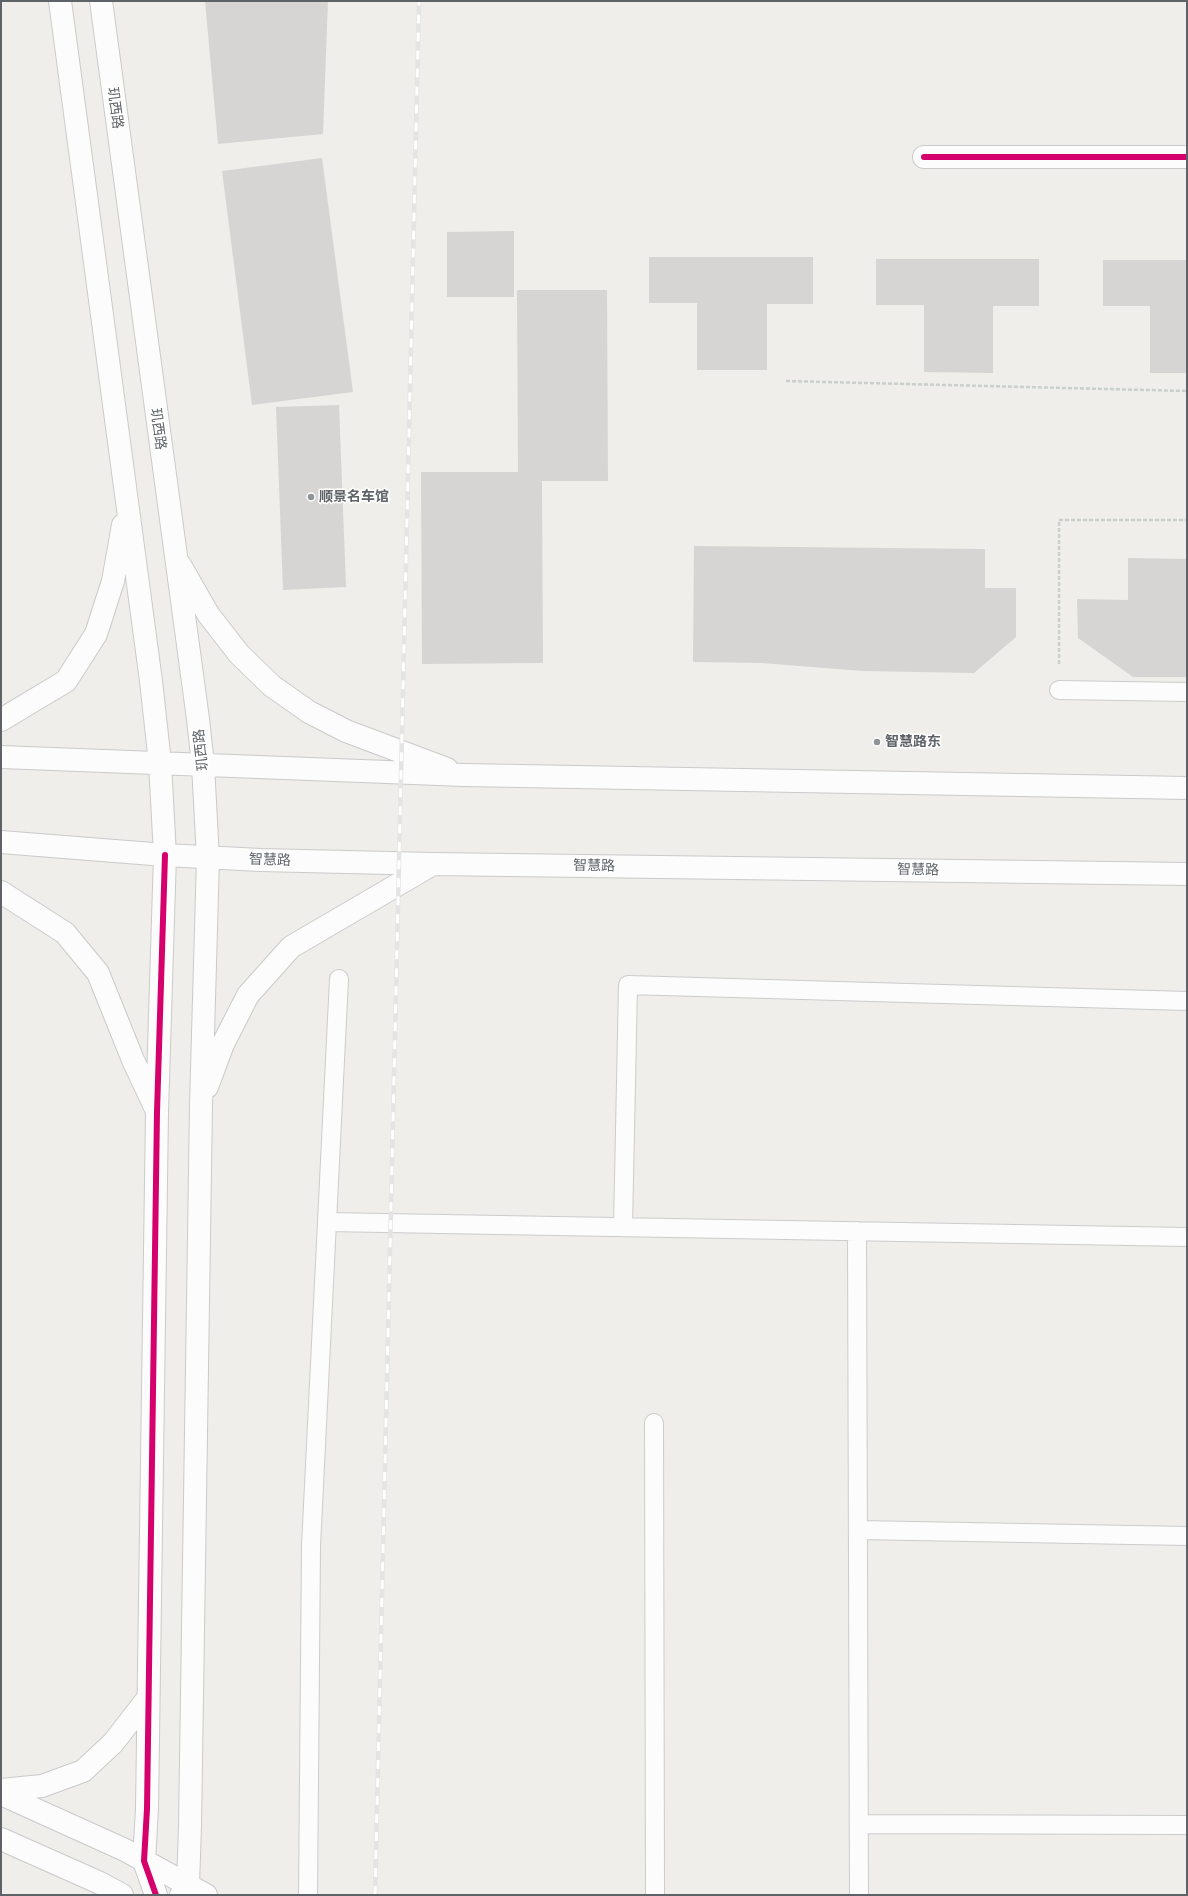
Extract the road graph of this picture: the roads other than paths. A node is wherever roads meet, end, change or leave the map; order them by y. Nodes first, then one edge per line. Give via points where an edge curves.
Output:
1 (60, 1) edge
2 (101, 1) edge
3 (924, 156) dead end
4 (1187, 156) edge
5 (127, 506) junction
6 (175, 555) junction
7 (1058, 690) road end
8 (1187, 692) edge
9 (1, 720) edge
10 (1, 757) edge
11 (160, 763) junction
12 (203, 765) junction
13 (464, 776) junction
14 (1187, 788) edge
15 (1, 842) edge
16 (165, 855) junction
17 (208, 858) junction
18 (433, 864) junction
19 (1187, 874) edge
20 (1, 892) edge
21 (339, 979) dead end
22 (1187, 1001) edge
23 (201, 1105) junction
24 (157, 1112) junction
25 (327, 1222) junction
26 (623, 1227) junction
27 (857, 1231) junction
28 (1187, 1237) edge
29 (654, 1423) dead end
30 (858, 1530) junction
31 (1187, 1536) edge
32 (148, 1698) junction
33 (1, 1790) edge
34 (1, 1794) edge
35 (859, 1824) junction
36 (1187, 1825) edge
37 (1, 1839) edge
38 (144, 1861) junction
39 (192, 1892) edge
40 (122, 1895) edge
41 (156, 1895) edge
42 (308, 1895) edge
43 (655, 1895) edge
44 (859, 1895) edge

1 - 5 main road
2 - 6 main road, 玑西路
3 - 4 main road
5 - 9 main road via 113,581 96,634 66,681
5 - 11 main road
6 - 12 main road, 玑西路
6 - 13 main road via 208,614 239,654 272,686 309,712 346,731
7 - 8 lane
10 - 11 main road
11 - 12 main road
11 - 16 main road
12 - 13 main road
12 - 17 main road, 玑西路
13 - 14 main road
15 - 16 main road, 智慧路
16 - 17 main road, 智慧路
16 - 24 main road
17 - 18 main road, 智慧路
17 - 23 main road, 玑西路
18 - 19 main road, 智慧路
18 - 23 main road via 290,947 248,995 223,1044
20 - 24 main road via 65,933 98,972
21 - 25 lane
22 - 26 lane via 628,985
23 - 39 main road, 玑西路
24 - 32 main road
25 - 26 lane
25 - 42 lane via 311,1546
26 - 27 lane
27 - 28 lane
27 - 30 lane
29 - 43 lane
30 - 31 lane
30 - 35 lane
32 - 33 main road via 113,1743 83,1771 42,1786
32 - 38 main road
34 - 38 main road
35 - 36 lane
35 - 44 lane
37 - 40 main road
38 - 39 main road
38 - 41 main road

